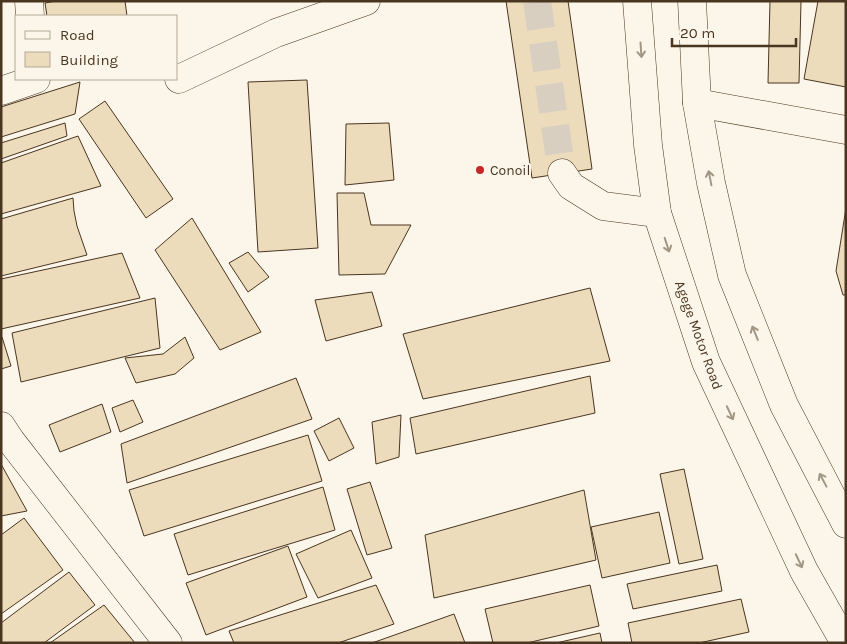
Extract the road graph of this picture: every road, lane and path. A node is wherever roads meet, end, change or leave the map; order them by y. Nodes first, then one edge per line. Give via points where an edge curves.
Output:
1 (29, 1) edge
2 (366, 1) edge
3 (638, 1) edge
4 (692, 1) edge
5 (30, 15) edge
6 (179, 79) dead end
7 (33, 80) edge
8 (1, 90) edge
9 (697, 102) junction
10 (846, 130) edge
11 (562, 173) tunnel mouth
12 (657, 214) junction
13 (1, 426) edge
14 (846, 524) edge
15 (168, 643) edge
16 (845, 643) edge

1 - 5 main road
2 - 6 main road via 276,33
3 -> 12 main road, Agege Motor Road via 648,145
4 - 9 main road
7 - 8 main road
9 - 10 main road
14 -> 9 main road via 784,405 732,276
11 - 12 main road via 570,186 603,206
12 -> 16 main road, Agege Motor Road via 706,362 804,571
13 - 15 main road

